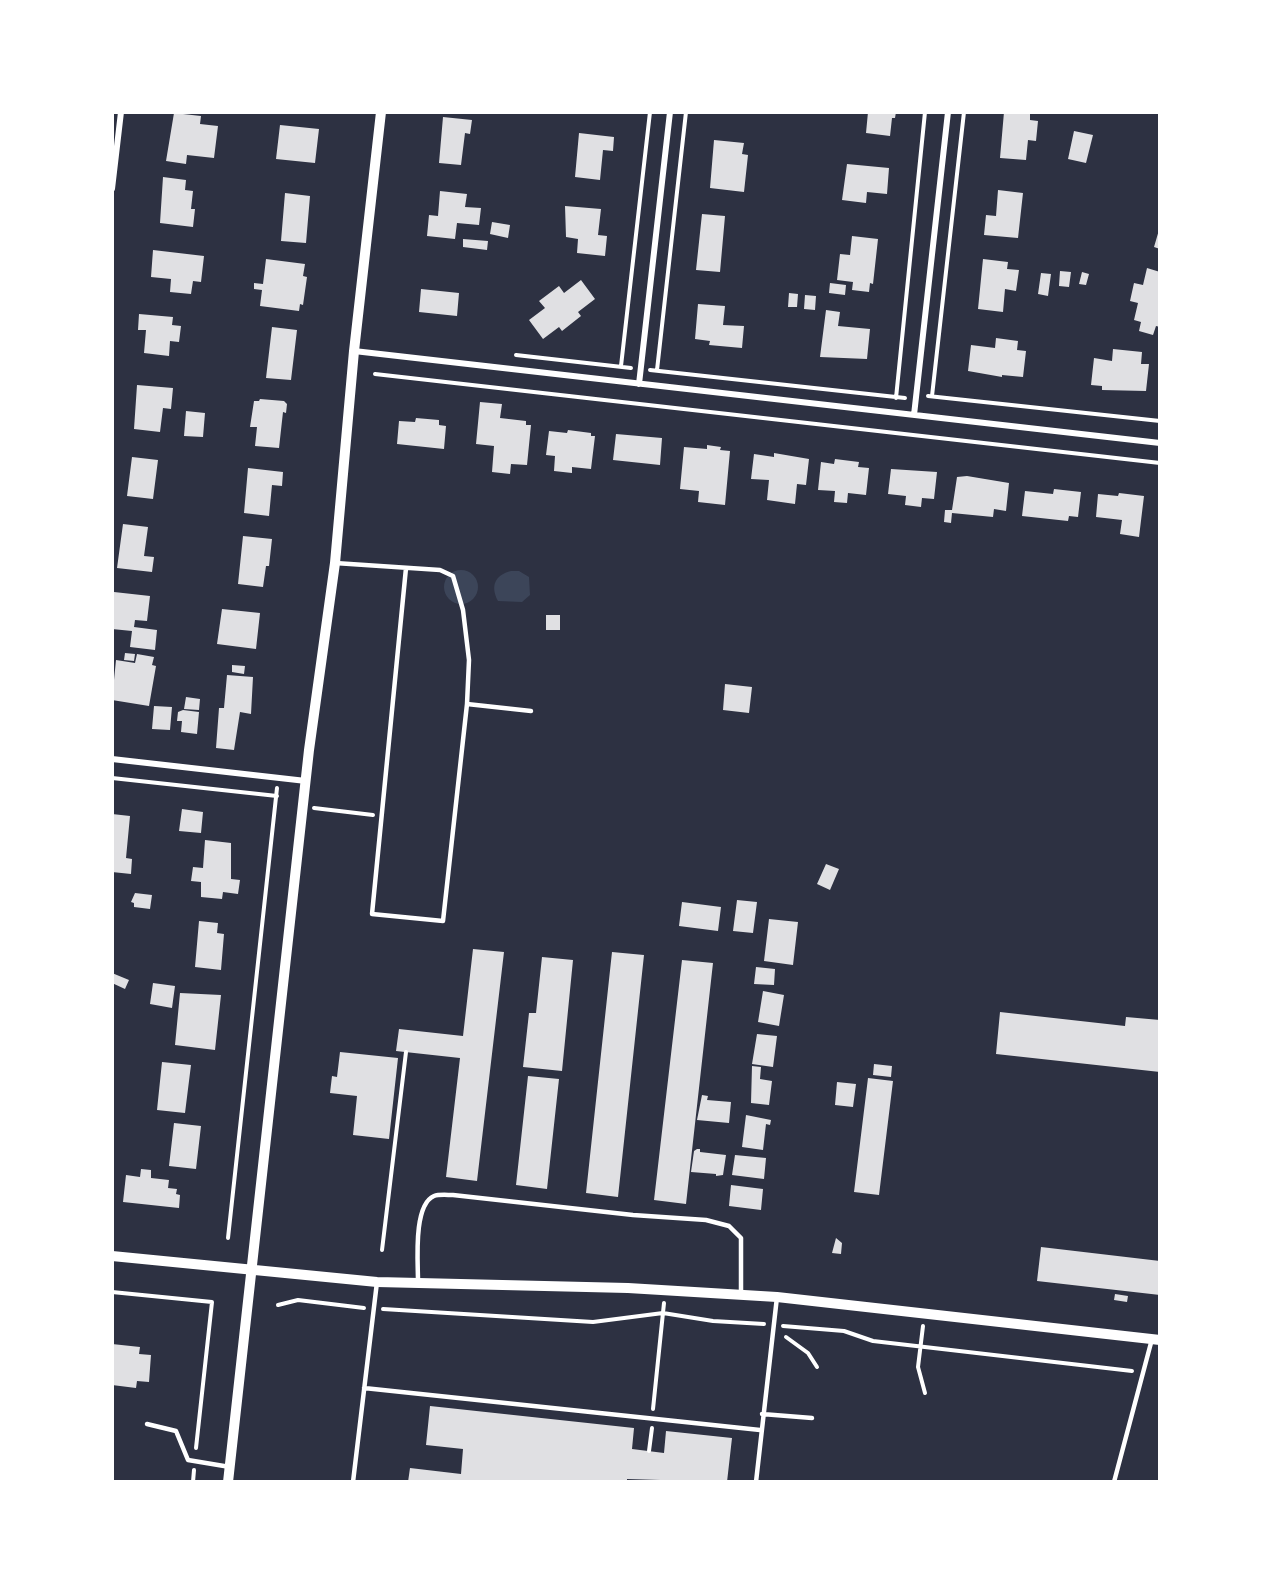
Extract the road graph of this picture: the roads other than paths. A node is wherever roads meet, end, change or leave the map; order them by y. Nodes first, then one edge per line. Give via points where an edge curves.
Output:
1 (121, 112) edge
2 (381, 112) edge
3 (670, 112) edge
4 (948, 112) edge
5 (112, 189) edge
6 (354, 351) junction
7 (639, 384) junction
8 (914, 415) junction
9 (1160, 443) edge
10 (335, 563) junction
11 (406, 568) junction
12 (467, 704) junction
13 (531, 711) dead end
14 (112, 759) edge
15 (306, 781) junction
16 (112, 1256) edge
17 (252, 1271) junction
18 (376, 1282) junction
19 (418, 1284) junction
20 (741, 1295) junction
21 (777, 1297) junction
22 (1156, 1340) edge
23 (364, 1388) junction
24 (762, 1414) junction
25 (812, 1418) dead end
26 (147, 1424) dead end
27 (760, 1430) junction
28 (230, 1467) junction
29 (228, 1482) edge
30 (353, 1482) edge
31 (756, 1482) edge
32 (1114, 1482) edge

1 - 5 street
2 - 6 street
3 - 7 street
4 - 8 street
6 - 7 street
6 - 10 street
7 - 8 street
8 - 9 street
10 - 11 lane
10 - 15 street
11 - 12 lane via 440,570 453,576 463,610 469,660
11 - 12 lane via 372,914 443,921
12 - 13 lane
14 - 15 street
15 - 17 street
16 - 17 street
17 - 18 street
17 - 28 street
18 - 19 street
18 - 23 lane
19 - 20 street
19 - 20 lane via 419,1220 426,1202 435,1195 453,1195 706,1220 729,1226 741,1238
20 - 21 street
21 - 22 street
21 - 24 lane
22 - 32 lane via 1143,1372
23 - 27 lane
23 - 30 lane
24 - 25 lane
24 - 27 lane
26 - 28 lane via 176,1431 188,1460
27 - 31 lane
28 - 29 street

